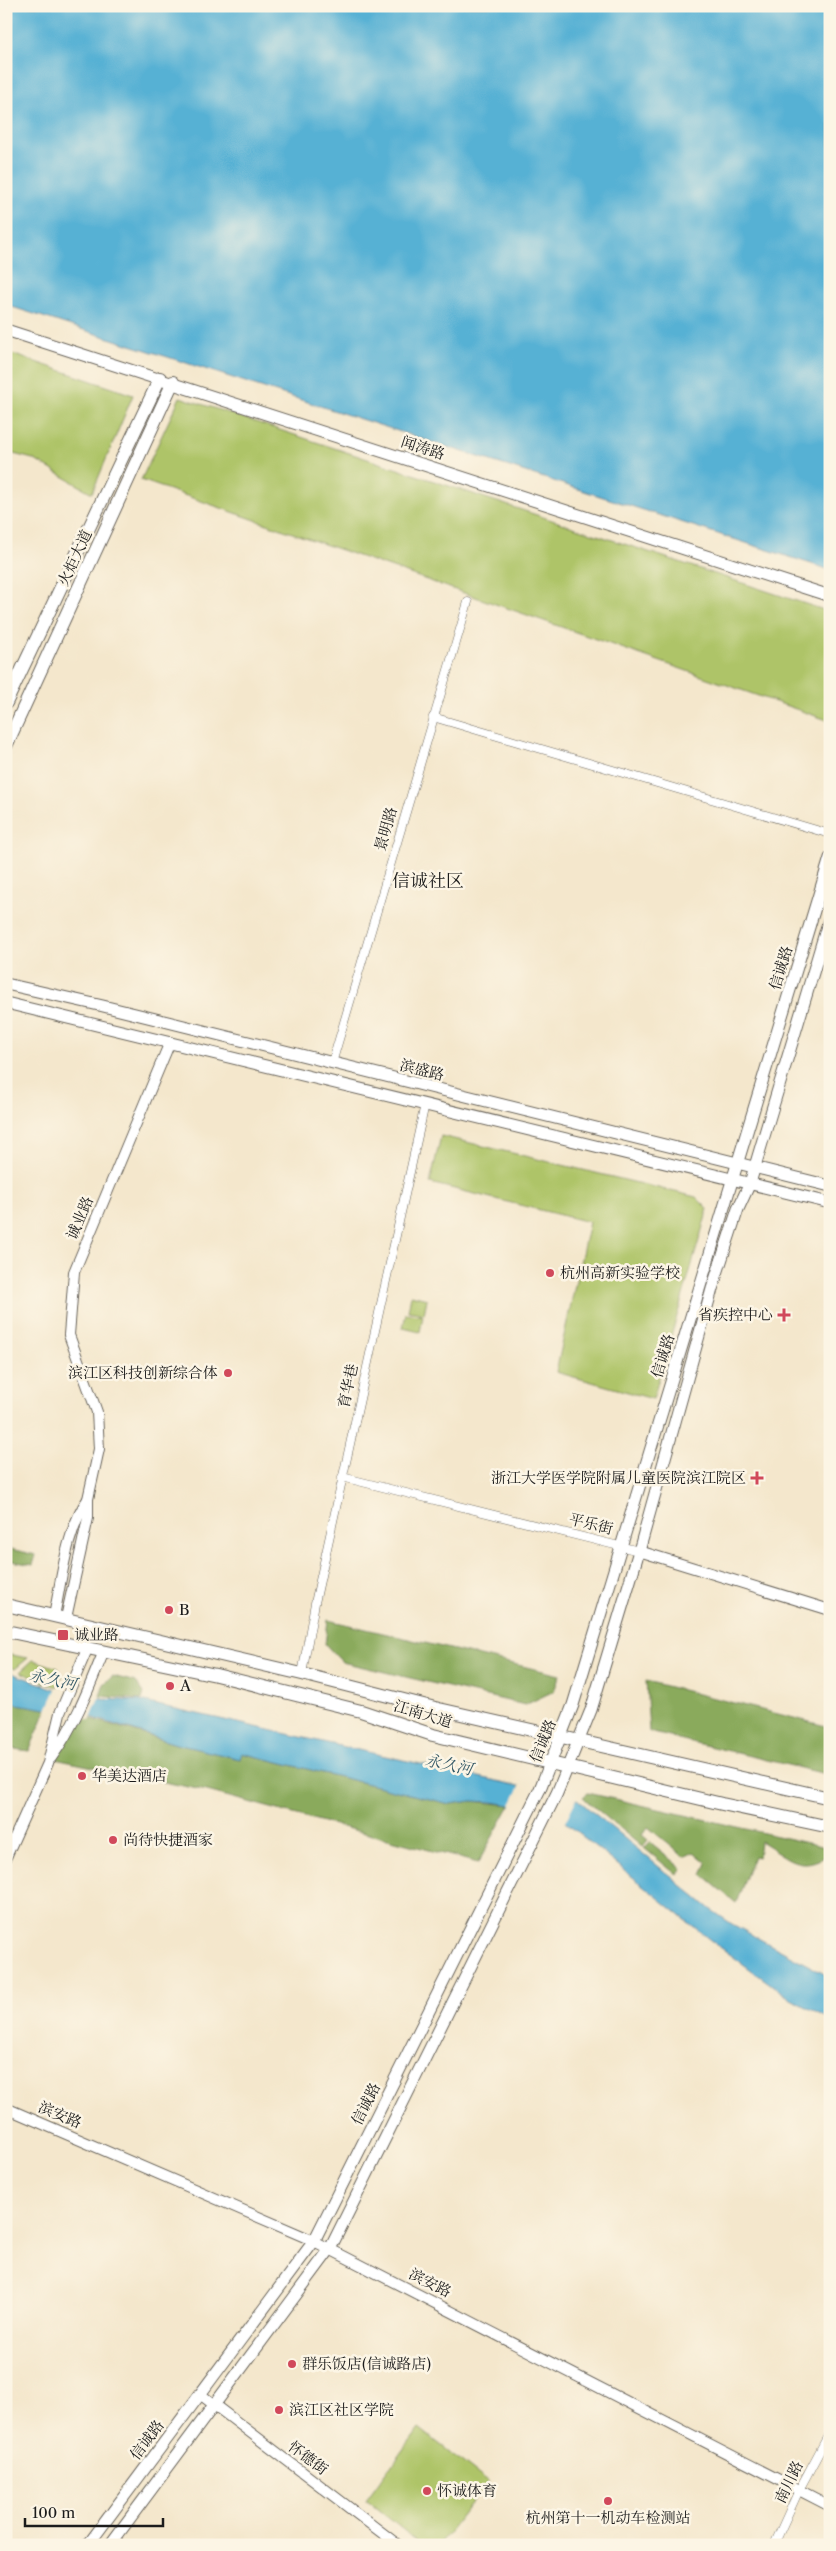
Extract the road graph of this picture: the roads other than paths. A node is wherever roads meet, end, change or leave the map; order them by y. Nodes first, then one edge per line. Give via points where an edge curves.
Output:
1 (6, 330) edge
2 (166, 380) junction
3 (830, 596) edge
4 (468, 602) dead end
5 (6, 703) edge
6 (433, 717) junction
7 (6, 746) edge
8 (830, 834) edge
9 (830, 858) edge
10 (830, 916) edge
11 (827, 936) edge
12 (6, 984) edge
13 (6, 1003) edge
14 (170, 1042) junction
15 (332, 1063) junction
16 (425, 1104) junction
17 (737, 1163) junction
18 (754, 1168) junction
19 (732, 1179) junction
20 (750, 1183) junction
21 (830, 1186) edge
22 (830, 1203) edge
23 (342, 1477) junction
24 (620, 1546) junction
25 (639, 1552) junction
26 (6, 1605) edge
27 (830, 1610) edge
28 (60, 1617) junction
29 (6, 1631) edge
30 (88, 1647) junction
31 (104, 1651) junction
32 (302, 1674) junction
33 (561, 1735) junction
34 (579, 1739) junction
35 (48, 1763) junction
36 (550, 1764) junction
37 (567, 1768) junction
38 (830, 1798) edge
39 (830, 1826) edge
40 (6, 1857) edge
41 (6, 2108) edge
42 (314, 2240) junction
43 (330, 2249) junction
44 (200, 2394) junction
45 (214, 2405) junction
46 (830, 2432) edge
47 (799, 2490) junction
48 (830, 2506) edge
49 (88, 2545) edge
50 (110, 2545) edge
51 (398, 2545) edge
52 (774, 2545) edge

1 - 2 main road, 闻涛路
2 - 3 main road, 闻涛路
2 - 5 main road, 火炬大道
2 - 7 main road, 火炬大道
4 - 6 street, 景明路
6 - 8 street
6 - 15 street, 景明路
9 - 17 main road, 信诚路
10 - 11 main road, 信诚路
11 - 18 main road, 信诚路
12 - 15 main road, 滨盛路
13 - 14 main road
14 - 16 main road
14 - 28 street, 诚业路 via 74,1272 69,1335 97,1412 99,1449 88,1499 88,1518
15 - 17 main road, 滨盛路
16 - 19 main road
16 - 23 street, 育华巷
17 - 18 main road, 滨盛路
17 - 19 main road, 信诚路
18 - 20 main road, 信诚路
18 - 21 main road, 滨盛路
19 - 20 main road
19 - 24 main road, 信诚路
20 - 22 main road
20 - 25 main road, 信诚路 via 738,1209 712,1289
23 - 24 street, 平乐街
23 - 32 street, 育华巷
24 - 25 street, 平乐街
24 - 33 main road, 信诚路 via 573,1705
25 - 27 street, 平乐街
25 - 34 main road, 信诚路 via 591,1710
26 - 28 main road, 江南大道
28 - 32 main road, 江南大道
29 - 30 main road, 江南大道
30 - 31 main road, 江南大道
30 - 35 street via 57,1723
31 - 35 street via 66,1737
31 - 36 main road, 江南大道 via 351,1709 433,1736
32 - 33 main road, 江南大道
33 - 34 main road, 江南大道
33 - 36 main road, 信诚路
34 - 37 main road, 信诚路
34 - 38 main road, 江南大道
35 - 40 street
36 - 37 main road, 江南大道
36 - 42 main road, 信诚路
37 - 39 main road, 江南大道
37 - 43 main road, 信诚路
41 - 42 street, 滨安路
42 - 43 street, 滨安路
42 - 44 main road, 信诚路
43 - 45 main road, 信诚路
43 - 47 street, 滨安路
44 - 45 street, 怀德街
44 - 49 main road, 信诚路
45 - 50 main road, 信诚路
45 - 51 street, 怀德街
46 - 47 street, 南川路
47 - 48 street, 滨安路
47 - 52 street, 南川路

